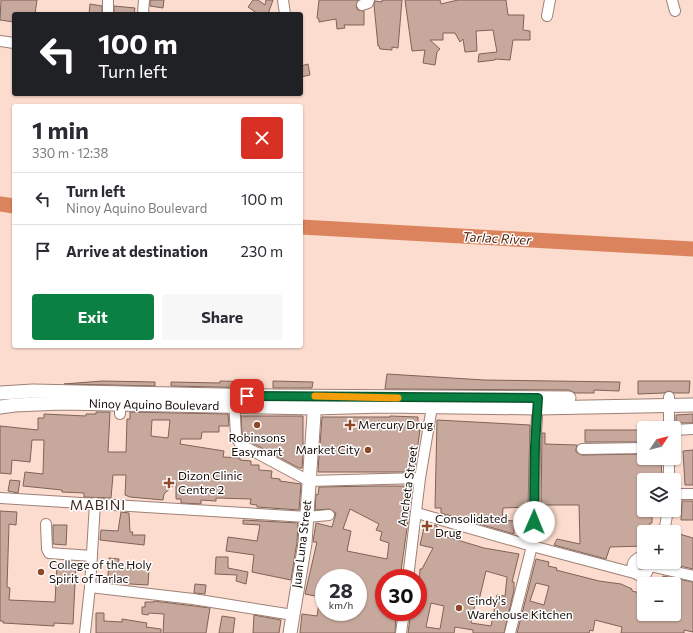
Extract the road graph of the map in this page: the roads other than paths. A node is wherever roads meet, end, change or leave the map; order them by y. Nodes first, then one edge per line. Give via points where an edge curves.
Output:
1 (108, 0) edge
2 (144, 0) edge
3 (283, 0) edge
4 (550, 0) edge
5 (672, 0) edge
6 (675, 11) dead end
7 (108, 12) edge
8 (143, 12) edge
9 (285, 12) edge
10 (547, 16) dead end
11 (0, 40) edge
12 (12, 43) edge
13 (0, 393) edge
14 (693, 397) edge
15 (234, 401) junction
16 (669, 401) junction
17 (315, 402) junction
18 (433, 402) junction
19 (538, 403) junction
20 (693, 405) edge
21 (0, 407) edge
22 (669, 421) edge
23 (693, 429) edge
24 (681, 430) edge
25 (637, 448) edge
26 (582, 449) dead end
27 (420, 478) junction
28 (309, 480) junction
29 (681, 494) edge
30 (693, 494) edge
31 (0, 498) edge
32 (96, 503) junction
33 (417, 513) junction
34 (329, 515) dead end
35 (308, 516) junction
36 (46, 524) dead end
37 (532, 546) junction
38 (92, 556) junction
39 (637, 559) edge
40 (409, 569) edge
41 (649, 569) edge
42 (669, 569) edge
43 (634, 573) junction
44 (693, 576) edge
45 (90, 587) junction
46 (293, 615) junction
47 (403, 621) edge
48 (86, 633) edge
49 (290, 633) edge
50 (401, 633) edge
51 (510, 633) edge

1 - 7 street
2 - 8 street
3 - 9 street
4 - 10 street
5 - 6 street
11 - 12 street
13 - 15 main road, Ninoy Aquino Boulevard via 33,391
14 - 16 main road, Ninoy Aquino Boulevard
15 - 17 main road, Ninoy Aquino Boulevard
15 - 21 main road, Ninoy Aquino Boulevard via 120,409 61,404
15 - 28 street via 236,440
16 - 19 main road, Ninoy Aquino Boulevard
16 - 20 main road, Ninoy Aquino Boulevard
16 - 22 street
17 - 18 main road, Ninoy Aquino Boulevard
17 - 28 main road, Juan Luna Street
18 - 19 main road, Ninoy Aquino Boulevard
18 - 27 street, Ancheta Street
19 - 37 street
23 - 24 street
25 - 26 street
27 - 28 street
27 - 33 street, Ancheta Street
28 - 35 main road, Juan Luna Street
29 - 30 street
31 - 32 street
32 - 35 street
32 - 38 street
33 - 37 street
33 - 40 street, Ancheta Street
34 - 35 street
35 - 46 main road, Juan Luna Street
36 - 38 street via 49,553
37 - 43 street
37 - 51 street
38 - 45 street
39 - 43 street via 632,566
41 - 43 street via 642,576
42 - 44 street
45 - 46 street via 193,599
45 - 48 street
46 - 49 main road, Juan Luna Street
47 - 50 street

